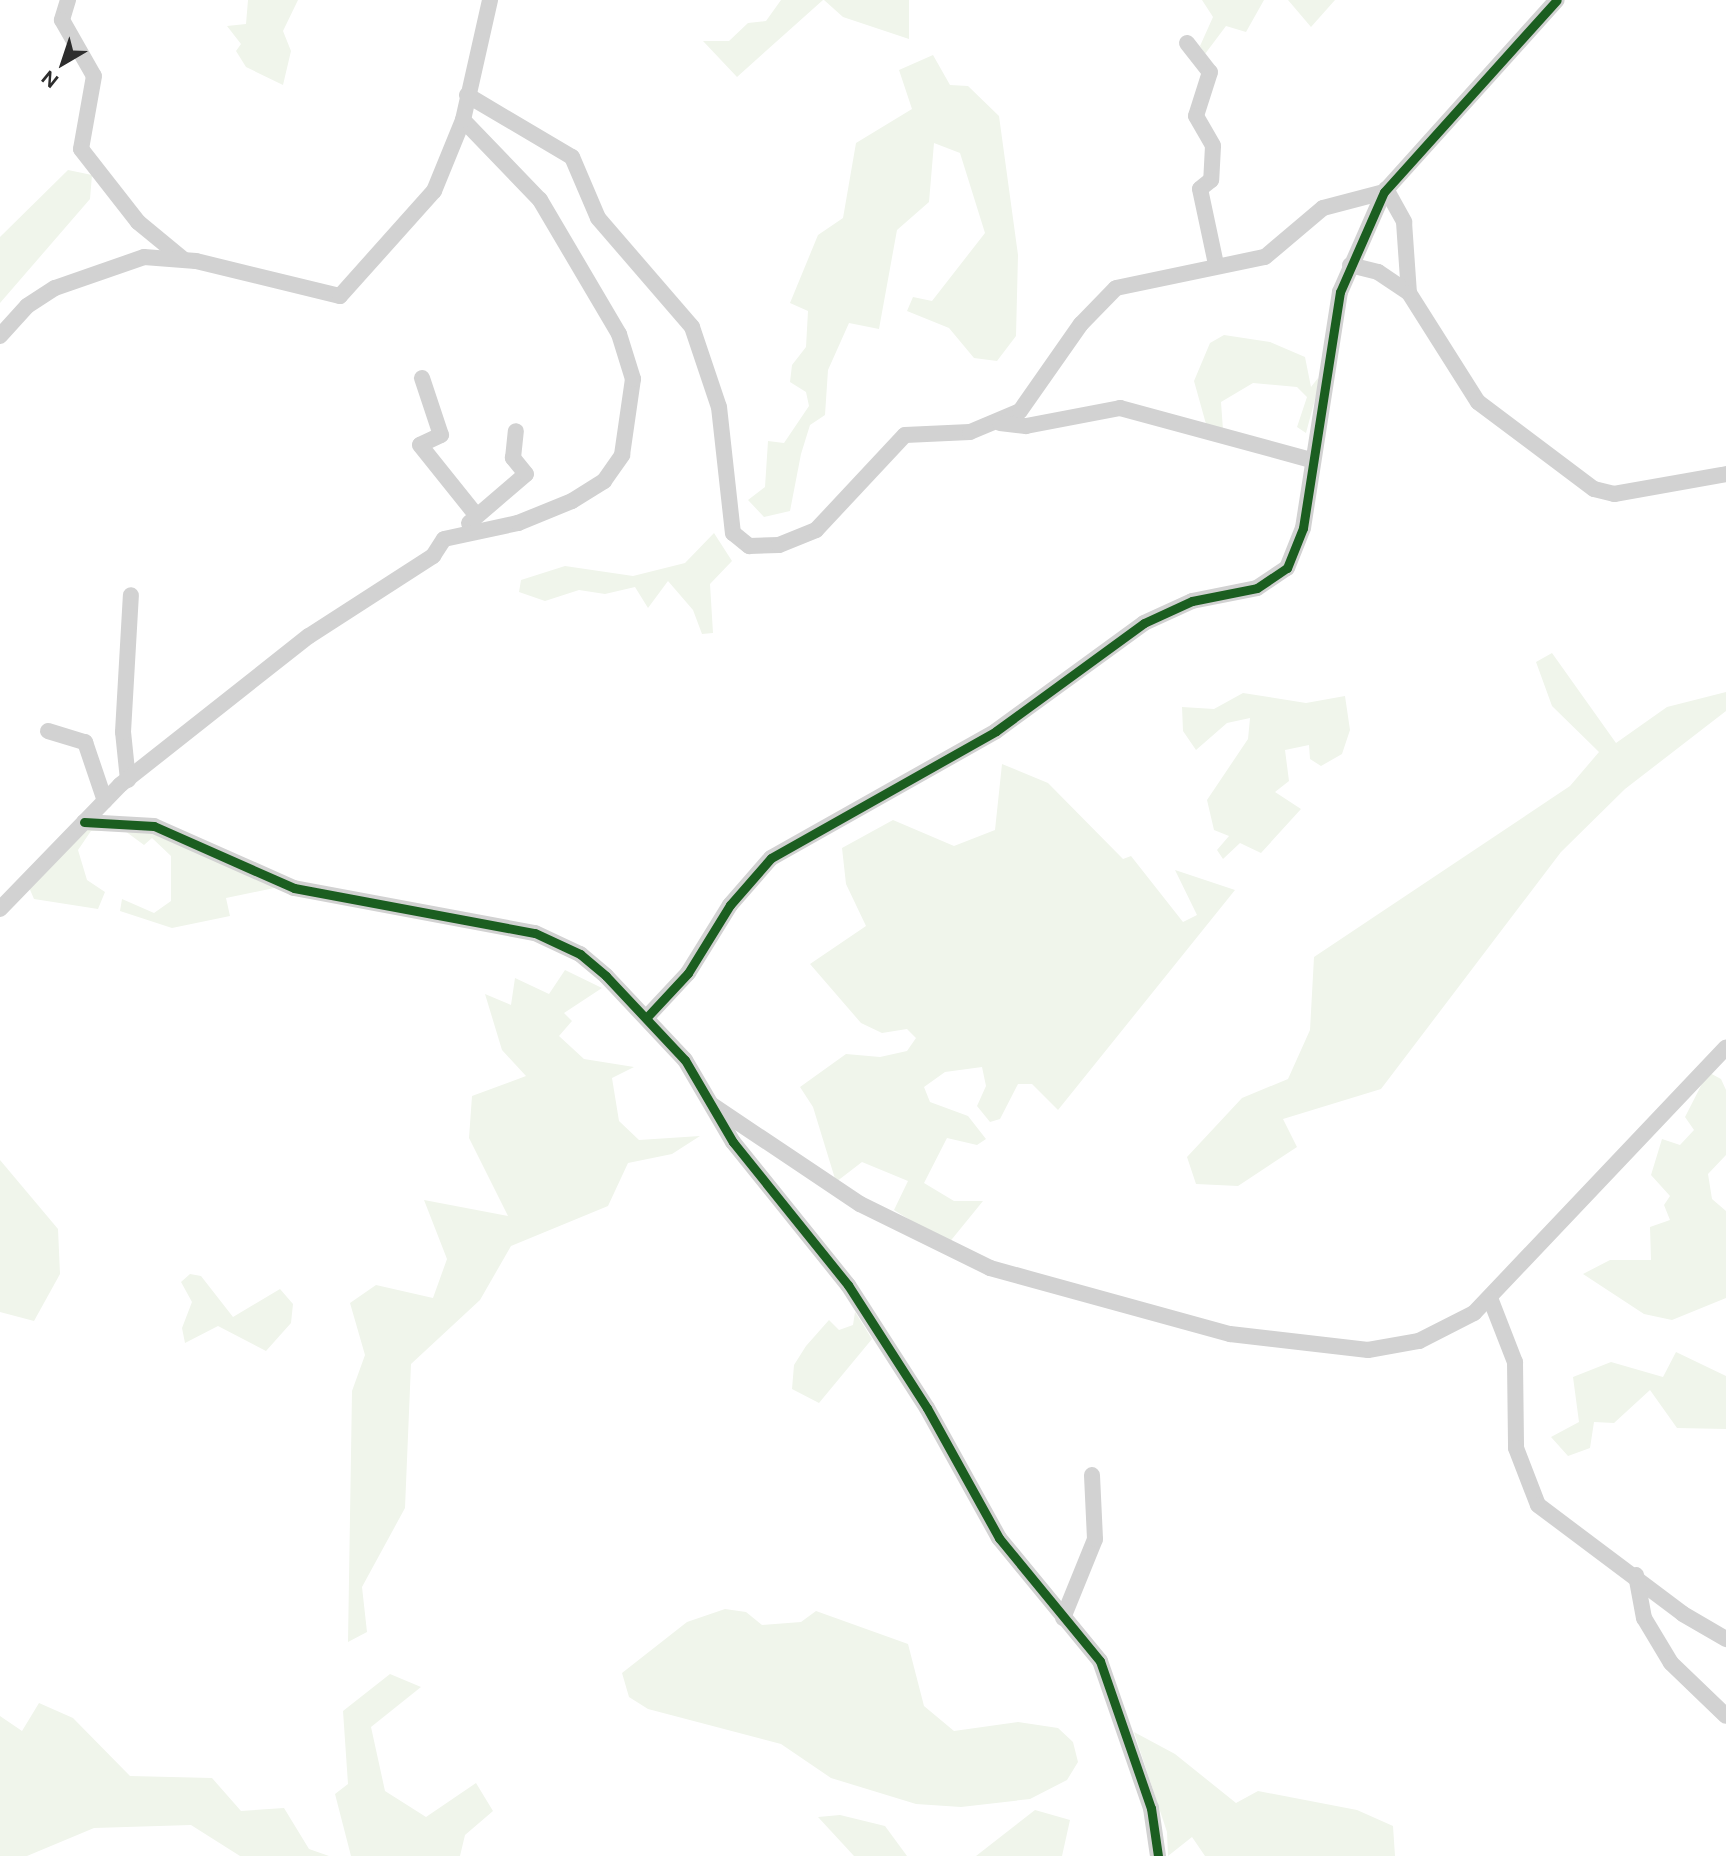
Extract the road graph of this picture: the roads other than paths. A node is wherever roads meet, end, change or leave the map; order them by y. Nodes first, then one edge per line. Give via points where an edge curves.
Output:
1 (68, 0) edge
2 (491, 0) edge
3 (1557, 0) edge
4 (1187, 43) dead end
5 (467, 94) junction
6 (463, 120) junction
7 (1385, 190) junction
8 (183, 259) junction
9 (1216, 264) junction
10 (1350, 265) junction
11 (1409, 293) junction
12 (0, 336) edge
13 (422, 378) dead end
14 (1000, 424) junction
15 (516, 431) dead end
16 (1311, 460) junction
17 (1726, 474) edge
18 (476, 515) junction
19 (457, 536) junction
20 (131, 595) dead end
21 (48, 731) dead end
22 (128, 780) junction
23 (105, 801) junction
24 (84, 822) junction
25 (0, 909) edge
26 (647, 1017) junction
27 (1726, 1047) edge
28 (710, 1104) junction
29 (1490, 1298) junction
30 (1093, 1475) dead end
31 (1636, 1576) junction
32 (1063, 1618) junction
33 (1726, 1639) edge
34 (1726, 1716) edge
35 (1158, 1856) edge

1 - 8 street via 62,20 93,76 80,149 138,222
2 - 5 street
3 - 7 street
4 - 9 street via 1210,72 1196,116 1213,146 1211,180 1200,189
5 - 6 street
5 - 14 street via 572,157 598,218 692,327 719,407 733,533 741,544 779,545 816,530 905,435 970,432
6 - 8 street via 434,191 341,296
6 - 19 street via 549,214 619,334 633,390 622,456 604,481 518,523
7 - 9 street via 1323,208 1265,257
7 - 10 street
7 - 11 street via 1404,222
8 - 12 street via 144,257 85,274 27,306
9 - 14 street via 1116,288 1081,324 1029,402
10 - 11 street via 1378,272
10 - 16 street
11 - 17 street via 1478,402 1594,489 1614,494
13 - 18 street via 441,435 420,445
14 - 16 street via 1026,426 1120,408
15 - 18 street via 513,458 526,474
16 - 26 street via 1298,550 1277,577 1257,588 1192,601 1144,623 996,731 771,858 730,905 688,974
18 - 19 street
19 - 22 street via 444,538 433,556 309,636
20 - 22 street via 123,732
21 - 23 street via 85,742
22 - 23 street
23 - 24 street
24 - 25 street
24 - 26 street via 154,826 294,888 535,933 580,954
26 - 28 street via 685,1060
27 - 29 street
28 - 29 street via 829,1185 953,1253 1028,1282 1190,1325 1381,1348 1461,1322
28 - 32 street via 733,1142 848,1285 927,1408 999,1538
29 - 31 street via 1515,1362 1516,1448 1529,1490 1550,1517
30 - 32 street via 1095,1539
31 - 33 street
31 - 34 street via 1644,1618 1671,1663
32 - 35 street via 1108,1680 1151,1808

